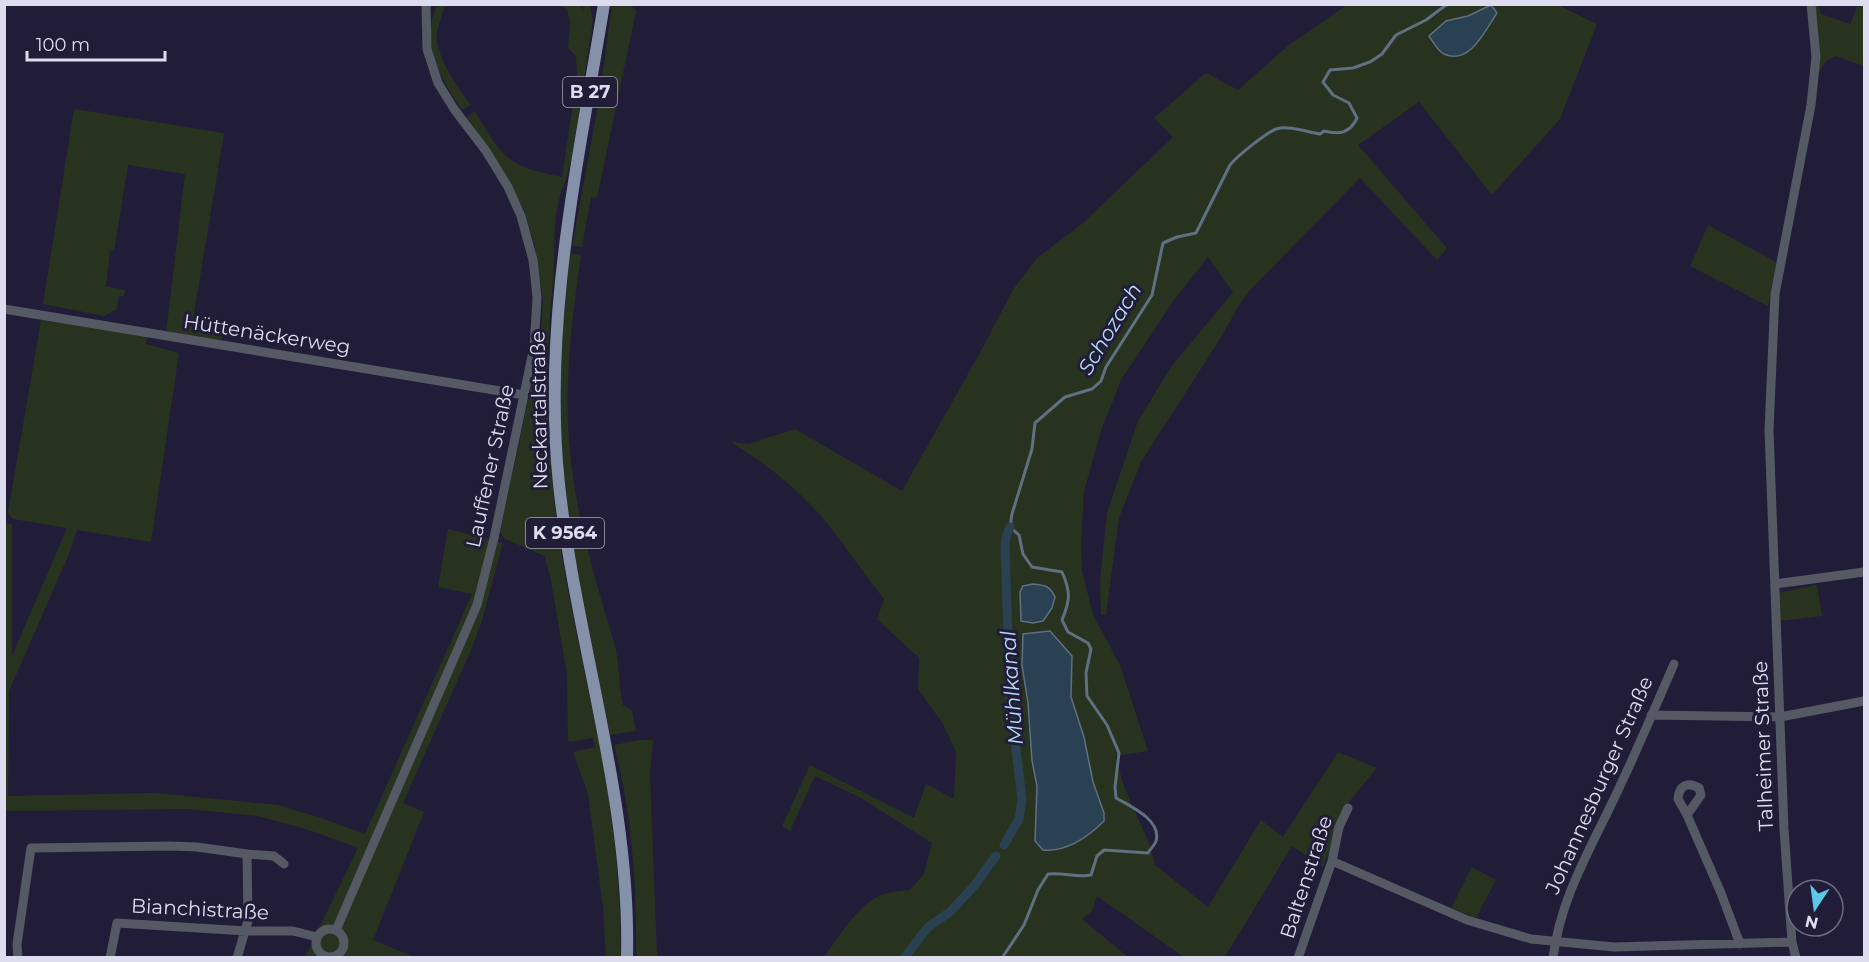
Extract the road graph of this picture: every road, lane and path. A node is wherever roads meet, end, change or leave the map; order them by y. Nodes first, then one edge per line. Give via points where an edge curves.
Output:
1 (604, 4) edge
2 (1811, 4) edge
3 (426, 6) edge
4 (4, 309) edge
5 (556, 327) joint
6 (524, 395) junction
7 (1864, 572) edge
8 (1775, 584) junction
9 (1674, 664) dead end
10 (1864, 701) edge
11 (1651, 715) junction
12 (1780, 717) junction
13 (1348, 808) dead end
14 (1687, 815) dead end
15 (247, 854) junction
16 (1332, 861) junction
17 (284, 864) dead end
18 (336, 930) junction
19 (246, 931) junction
20 (316, 937) junction
21 (1555, 942) junction
22 (1792, 942) junction
23 (1740, 944) junction
24 (1592, 946) junction
25 (18, 957) edge
26 (110, 957) edge
27 (237, 957) edge
28 (325, 957) edge
29 (627, 957) edge
30 (1299, 957) edge
31 (1553, 957) edge
32 (1594, 957) edge
33 (1796, 957) edge

1 - 5 main road, Neckartalstraße / B 27
2 - 8 street, Talheimer Straße via 1816,57 1811,105 1775,294 1768,430
3 - 6 street, Lauffener Straße via 427,49 438,83 508,187 533,260 536,322
4 - 6 street, Hüttenäckerweg
5 - 29 main road, Neckartalstraße / K 9564 via 559,482 615,800 625,879
6 - 18 street, Lauffener Straße via 477,605
7 - 8 street
8 - 12 street, Talheimer Straße
9 - 11 street, Johannesburger Straße
10 - 12 street
11 - 12 street
11 - 21 street, Johannesburger Straße via 1567,895
12 - 22 street, Talheimer Straße
13 - 16 street, Baltenstraße via 1339,827
14 - 23 street
15 - 17 street via 274,856
15 - 19 street
15 - 25 street via 169,846 31,848 16,944
16 - 21 street via 1467,920
16 - 30 street, Baltenstraße
18 - 20 street via 325,929
18 - 28 street, Lauffener Straße via 343,938 343,949 335,956
19 - 20 street, Bianchistraße via 293,931
19 - 26 street, Bianchistraße via 117,923
19 - 27 street
20 - 28 street, Lauffener Straße via 316,948
21 - 24 street
21 - 31 street, Johannesburger Straße
22 - 23 street
22 - 33 street, Talheimer Straße
23 - 24 street
24 - 32 street

